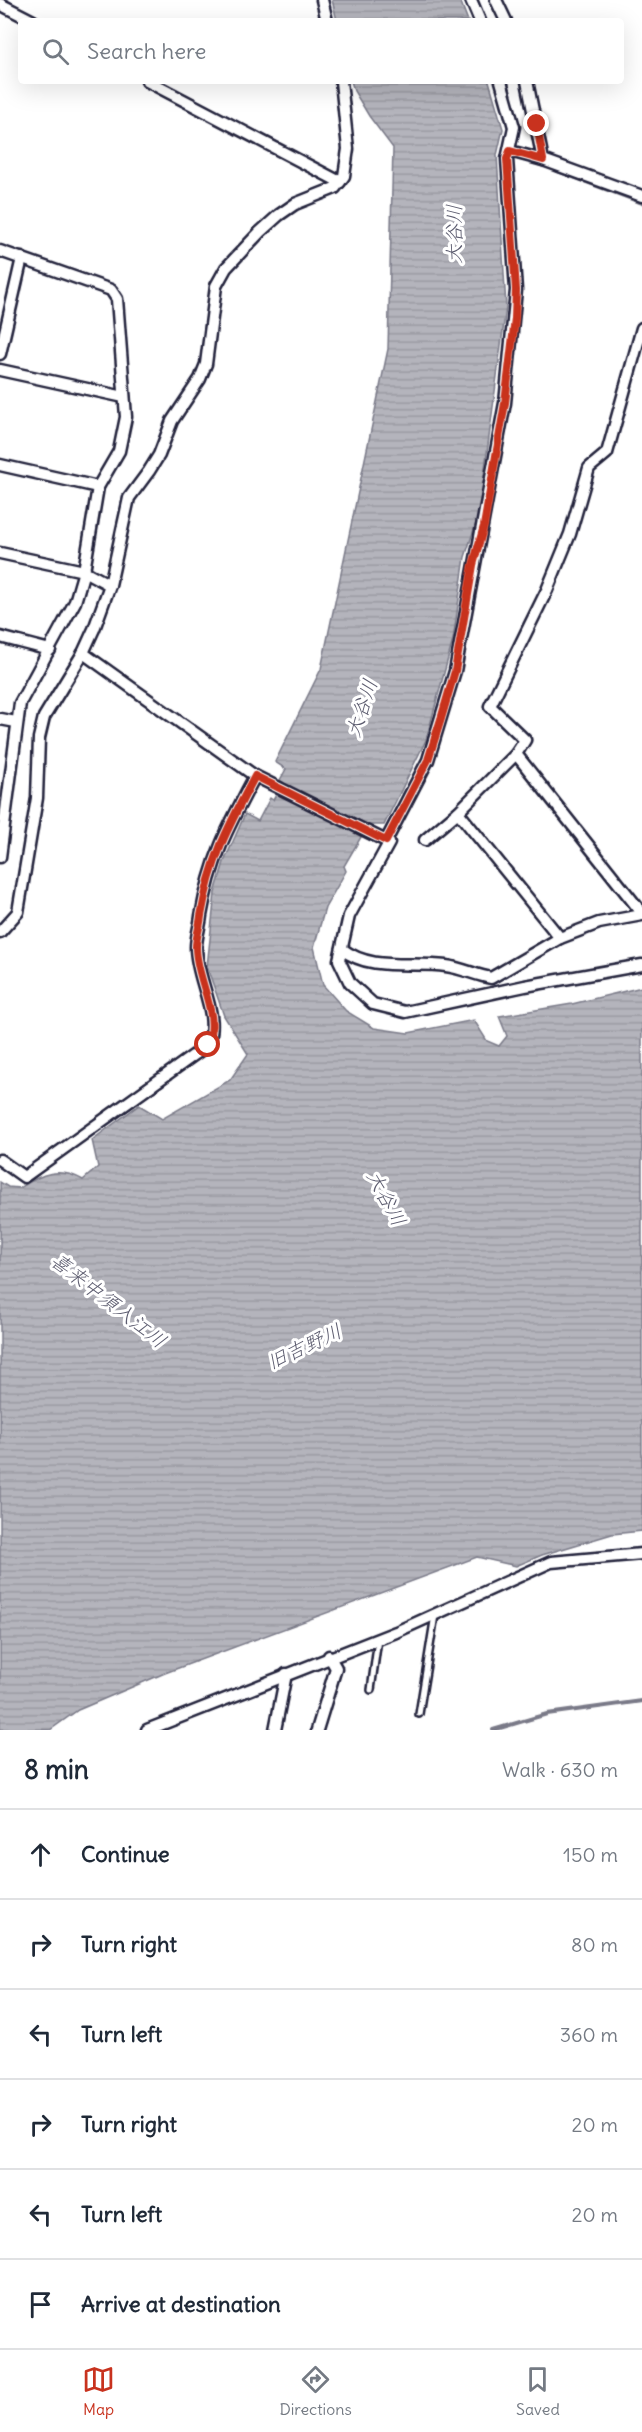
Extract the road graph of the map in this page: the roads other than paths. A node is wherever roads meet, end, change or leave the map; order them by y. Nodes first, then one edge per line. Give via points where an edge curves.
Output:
1 (322, 0) edge
2 (471, 0) edge
3 (496, 0) edge
4 (0, 4) edge
5 (27, 18) edge
6 (326, 18) edge
7 (479, 18) edge
8 (505, 18) edge
9 (153, 84) edge
10 (341, 84) edge
11 (502, 84) edge
12 (528, 84) edge
13 (510, 151) junction
14 (543, 160) junction
15 (340, 182) junction
16 (642, 196) edge
17 (0, 251) edge
18 (22, 258) junction
19 (642, 328) edge
20 (0, 354) edge
21 (0, 370) edge
22 (124, 398) junction
23 (0, 465) edge
24 (98, 487) junction
25 (0, 553) edge
26 (84, 571) junction
27 (110, 585) junction
28 (0, 637) edge
29 (50, 650) junction
30 (83, 653) junction
31 (0, 718) edge
32 (16, 722) junction
33 (516, 754) junction
34 (255, 776) junction
35 (458, 812) junction
36 (382, 839) junction
37 (425, 840) dead end
38 (0, 857) edge
39 (642, 914) edge
40 (0, 932) edge
41 (560, 938) junction
42 (342, 949) junction
43 (642, 965) edge
44 (0, 1160) edge
45 (642, 1554) edge
46 (435, 1614) junction
47 (378, 1639) junction
48 (329, 1656) junction
49 (286, 1674) junction
50 (371, 1690) dead end
51 (419, 1714) dead end
52 (147, 1730) edge
53 (274, 1730) edge
54 (317, 1730) edge

1 - 6 street
2 - 7 street
3 - 8 street
4 - 5 street
9 - 15 street
10 - 15 street via 348,149
11 - 13 street via 514,128
12 - 14 street
13 - 14 street
13 - 36 street via 507,159 515,319 484,526 473,565 455,671 428,760
14 - 16 street
15 - 27 street via 279,215 226,268 216,286 206,364 172,421 159,455 129,498
17 - 18 street
18 - 20 street
18 - 22 street via 111,290 117,299
19 - 33 street via 607,453 589,468 584,495 555,571 490,706 525,740
21 - 22 street
22 - 24 street via 126,417 119,450
23 - 24 street
24 - 26 street
25 - 26 street
26 - 27 street
26 - 29 street via 75,602
27 - 30 street
28 - 29 street
29 - 32 street via 20,704
30 - 34 street
30 - 40 street via 44,717 39,738 37,798 18,912
31 - 32 street
32 - 38 street
33 - 35 street
33 - 39 street
34 - 36 street
34 - 44 street via 223,836 208,877 196,946 198,973 212,1018 213,1032 208,1045 24,1177
35 - 37 street
35 - 41 street
36 - 42 street via 389,843 349,916
39 - 41 street via 599,922
41 - 42 street via 491,978 448,966 369,963
42 - 43 street via 339,960 350,983 373,1004 405,1012
45 - 46 street via 551,1562
46 - 47 street
46 - 51 lane
47 - 48 street
47 - 50 lane
48 - 49 street
48 - 54 street via 336,1668
49 - 52 street
49 - 53 street

